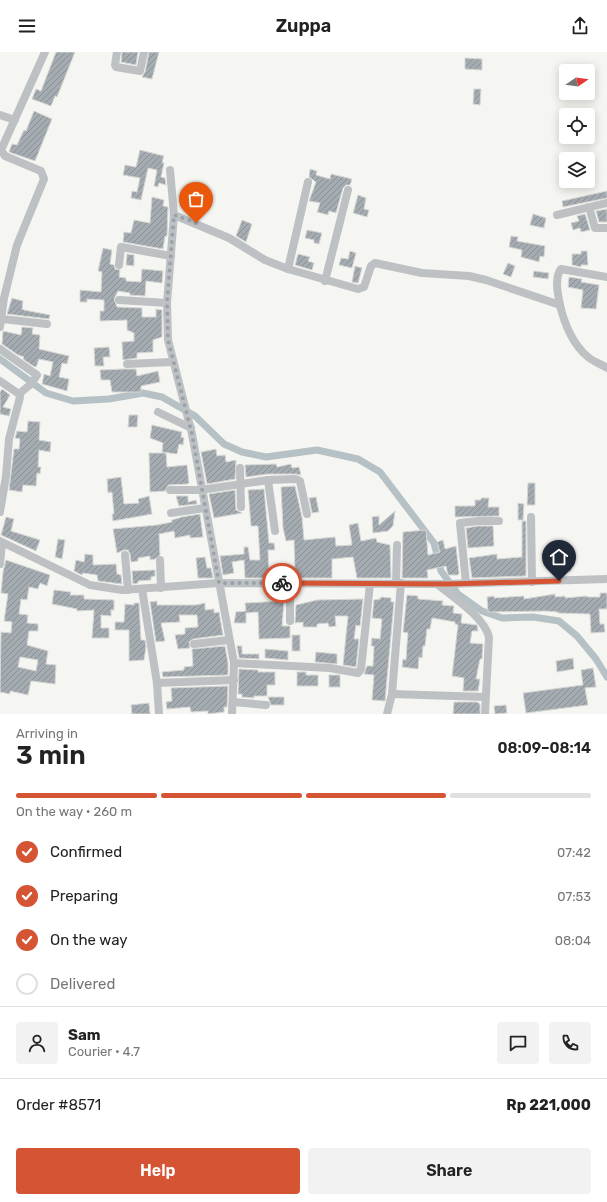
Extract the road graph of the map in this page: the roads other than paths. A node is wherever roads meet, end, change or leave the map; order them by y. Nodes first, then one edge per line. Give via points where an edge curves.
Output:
1 (45, 52) edge
2 (117, 52) edge
3 (144, 52) edge
4 (0, 115) edge
5 (15, 120) junction
6 (170, 170) dead end
7 (308, 182) dead end
8 (348, 190) dead end
9 (607, 203) edge
10 (589, 207) junction
11 (174, 215) junction
12 (557, 215) dead end
13 (607, 228) edge
14 (171, 256) junction
15 (119, 265) dead end
16 (288, 269) junction
17 (607, 277) edge
18 (325, 281) junction
19 (119, 300) dead end
20 (167, 302) junction
21 (560, 306) junction
22 (1, 323) edge
23 (48, 324) dead end
24 (0, 349) edge
25 (172, 362) junction
26 (127, 364) dead end
27 (607, 368) edge
28 (0, 382) edge
29 (19, 394) junction
30 (158, 412) dead end
31 (191, 428) junction
32 (240, 468) dead end
33 (268, 480) junction
34 (240, 483) junction
35 (170, 490) dead end
36 (201, 490) junction
37 (242, 507) dead end
38 (205, 508) junction
39 (0, 512) edge
40 (171, 513) dead end
41 (307, 514) dead end
42 (531, 516) dead end
43 (499, 521) dead end
44 (275, 532) dead end
45 (1, 542) edge
46 (396, 545) dead end
47 (125, 555) dead end
48 (160, 560) dead end
49 (0, 564) edge
50 (607, 579) edge
51 (532, 582) junction
52 (219, 583) junction
53 (290, 583) junction
54 (463, 583) junction
55 (370, 584) junction
56 (398, 584) junction
57 (437, 584) junction
58 (161, 588) junction
59 (142, 589) junction
60 (128, 590) junction
61 (290, 621) dead end
62 (229, 640) junction
63 (194, 644) dead end
64 (234, 663) junction
65 (234, 680) junction
66 (157, 683) junction
67 (392, 694) junction
68 (486, 697) junction
69 (233, 702) junction
70 (266, 705) dead end
71 (159, 714) edge
72 (232, 714) edge
73 (387, 714) edge
74 (485, 714) edge

1 - 5 street
2 - 3 street via 116,67 140,71
4 - 5 street
5 - 22 street via 2,152 5,156 41,171 44,179 17,245
6 - 11 street
7 - 16 street
8 - 18 street
9 - 10 street
10 - 12 street
10 - 13 street via 595,228
11 - 14 street
11 - 16 street via 229,238 265,260
14 - 15 street via 122,247
14 - 20 street
16 - 18 street
17 - 21 street via 561,269 558,272 557,289
18 - 21 street via 362,288 367,282 371,266 375,263 422,273 469,276
19 - 20 street
20 - 25 street via 166,322
21 - 27 street via 564,324 580,349 592,360
22 - 23 street
24 - 29 street via 36,373 34,381
25 - 26 street
25 - 31 street
28 - 29 street
29 - 39 street via 20,399 9,439
30 - 31 street
31 - 36 street
32 - 34 street
33 - 34 street
33 - 41 street via 299,480
33 - 44 street
34 - 36 street
34 - 37 street
35 - 36 street
36 - 38 street
38 - 40 street
38 - 52 street
42 - 51 street
43 - 54 street via 478,520 460,523
45 - 49 street
45 - 60 street via 90,585
46 - 56 street
47 - 60 street
48 - 58 street
50 - 51 street
51 - 54 street
52 - 53 street
52 - 58 street
52 - 62 street
53 - 55 street
53 - 61 street
54 - 57 street
55 - 56 street
55 - 64 street via 361,669 358,673 330,668
56 - 57 street
56 - 67 street
57 - 68 street via 463,604 488,630
58 - 59 street
59 - 60 street
59 - 66 street
62 - 63 street
62 - 64 street
64 - 65 street
65 - 66 street
65 - 69 street
66 - 71 street
67 - 68 street
67 - 73 street
68 - 74 street
69 - 70 street
69 - 72 street

